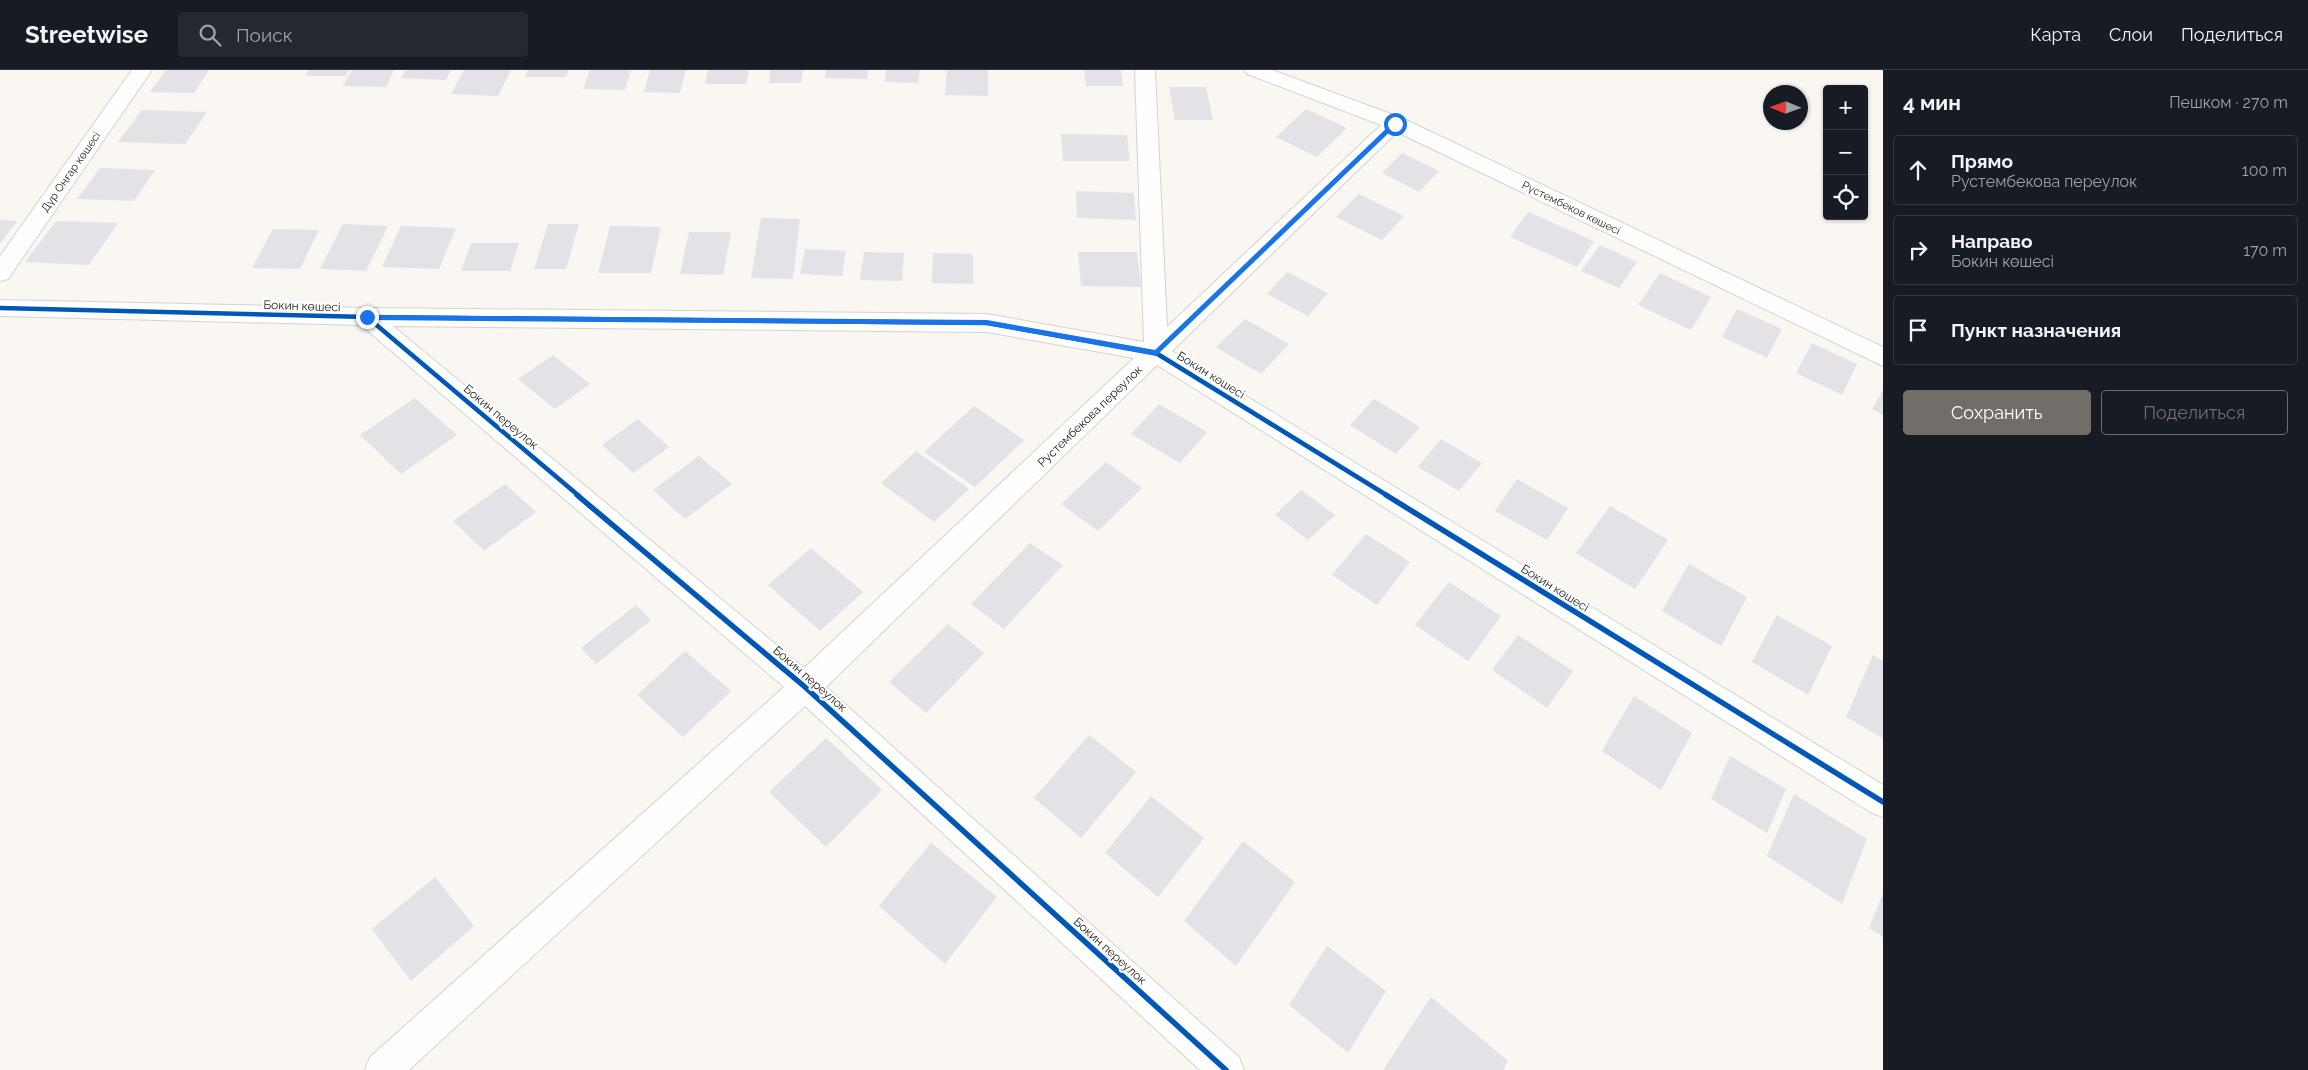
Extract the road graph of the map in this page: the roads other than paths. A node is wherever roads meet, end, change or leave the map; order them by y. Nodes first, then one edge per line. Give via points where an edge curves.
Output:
1 (142, 70) edge
2 (1145, 70) edge
3 (1254, 70) edge
4 (1395, 124) junction
5 (0, 273) edge
6 (0, 308) edge
7 (367, 317) junction
8 (1156, 353) junction
9 (1883, 357) edge
10 (805, 687) junction
11 (1883, 802) edge
12 (383, 1070) edge
13 (1226, 1070) edge

1 - 5 street, Дүр Оңғар көшесі
2 - 8 street
3 - 4 street, Рүстембеков көшесі
4 - 8 street, Рустембекова переулок
4 - 9 street, Рүстембеков көшесі
6 - 7 street, Бокин көшесі
7 - 8 street, Бокин көшесі via 987,323
7 - 10 street, Бокин переулок
8 - 10 street, Рустембекова переулок
8 - 11 street, Бокин көшесі
10 - 12 street, Рустембекова переулок
10 - 13 street, Бокин переулок

